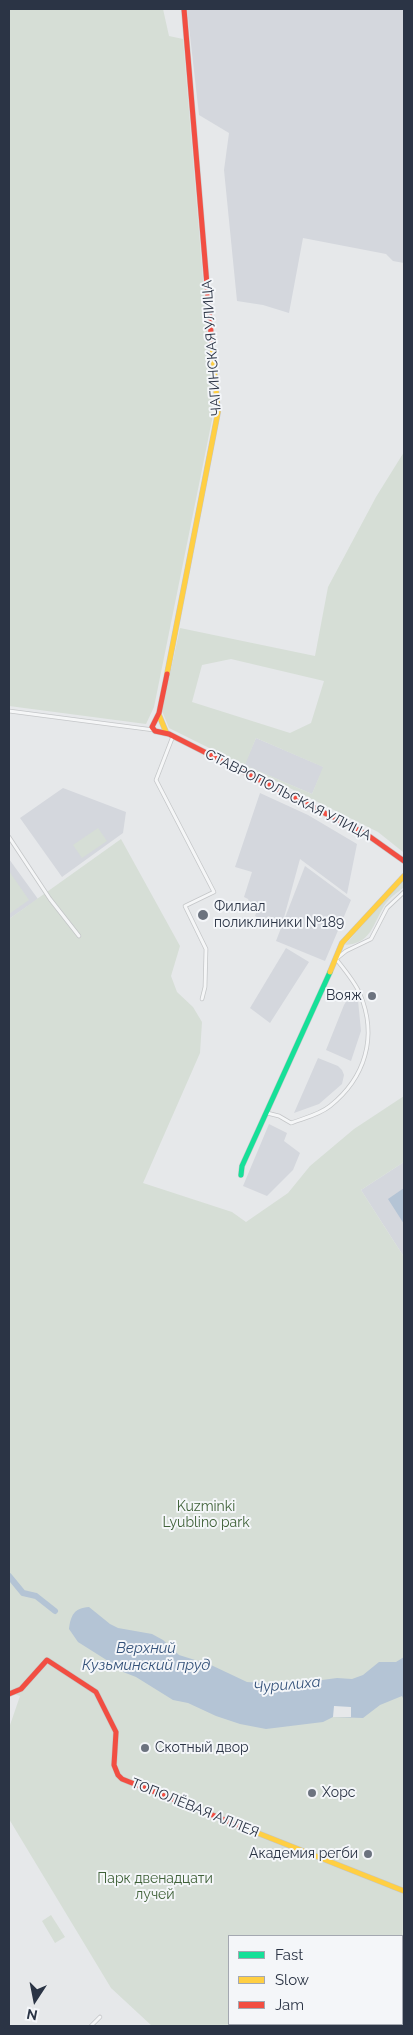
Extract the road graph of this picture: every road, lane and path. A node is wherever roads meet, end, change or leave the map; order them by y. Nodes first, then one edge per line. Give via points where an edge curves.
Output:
1 (183, 9) edge
2 (9, 710) edge
3 (159, 713) junction
4 (154, 723) junction
5 (162, 725) junction
6 (145, 728) junction
7 (156, 731) junction
8 (171, 735) junction
9 (9, 837) edge
10 (404, 861) edge
11 (404, 876) edge
12 (404, 892) edge
13 (79, 936) dead end
14 (336, 959) junction
15 (202, 998) dead end
16 (267, 1113) junction
17 (241, 1175) dead end
18 (9, 1694) edge
19 (404, 1890) edge
20 (100, 2017) dead end
21 (91, 2026) edge

1 - 3 street, ЧАГИНСКАЯ УЛИЦА via 218,412
2 - 6 street
3 - 4 street, ЧАГИНСКАЯ УЛИЦА
3 - 5 street, ЧАГИНСКАЯ УЛИЦА
4 - 5 street
4 - 6 street
4 - 7 street
5 - 7 street
5 - 8 street, СТАВРОПОЛЬСКАЯ УЛИЦА
6 - 7 street
7 - 8 street, СТАВРОПОЛЬСКАЯ УЛИЦА
8 - 10 street, СТАВРОПОЛЬСКАЯ УЛИЦА via 366,834
8 - 15 street via 156,780 214,892 185,906 206,949 206,987
9 - 13 street
11 - 14 street via 342,943
12 - 14 street via 387,908 371,939
14 - 16 street
14 - 16 street via 359,992 367,1015 367,1047 356,1080 320,1112 291,1122
16 - 17 street via 242,1166
18 - 19 street, ТОПОЛЁВАЯ АЛЛЕЯ via 21,1689 47,1660 96,1692 116,1732 114,1765 122,1779
20 - 21 street

